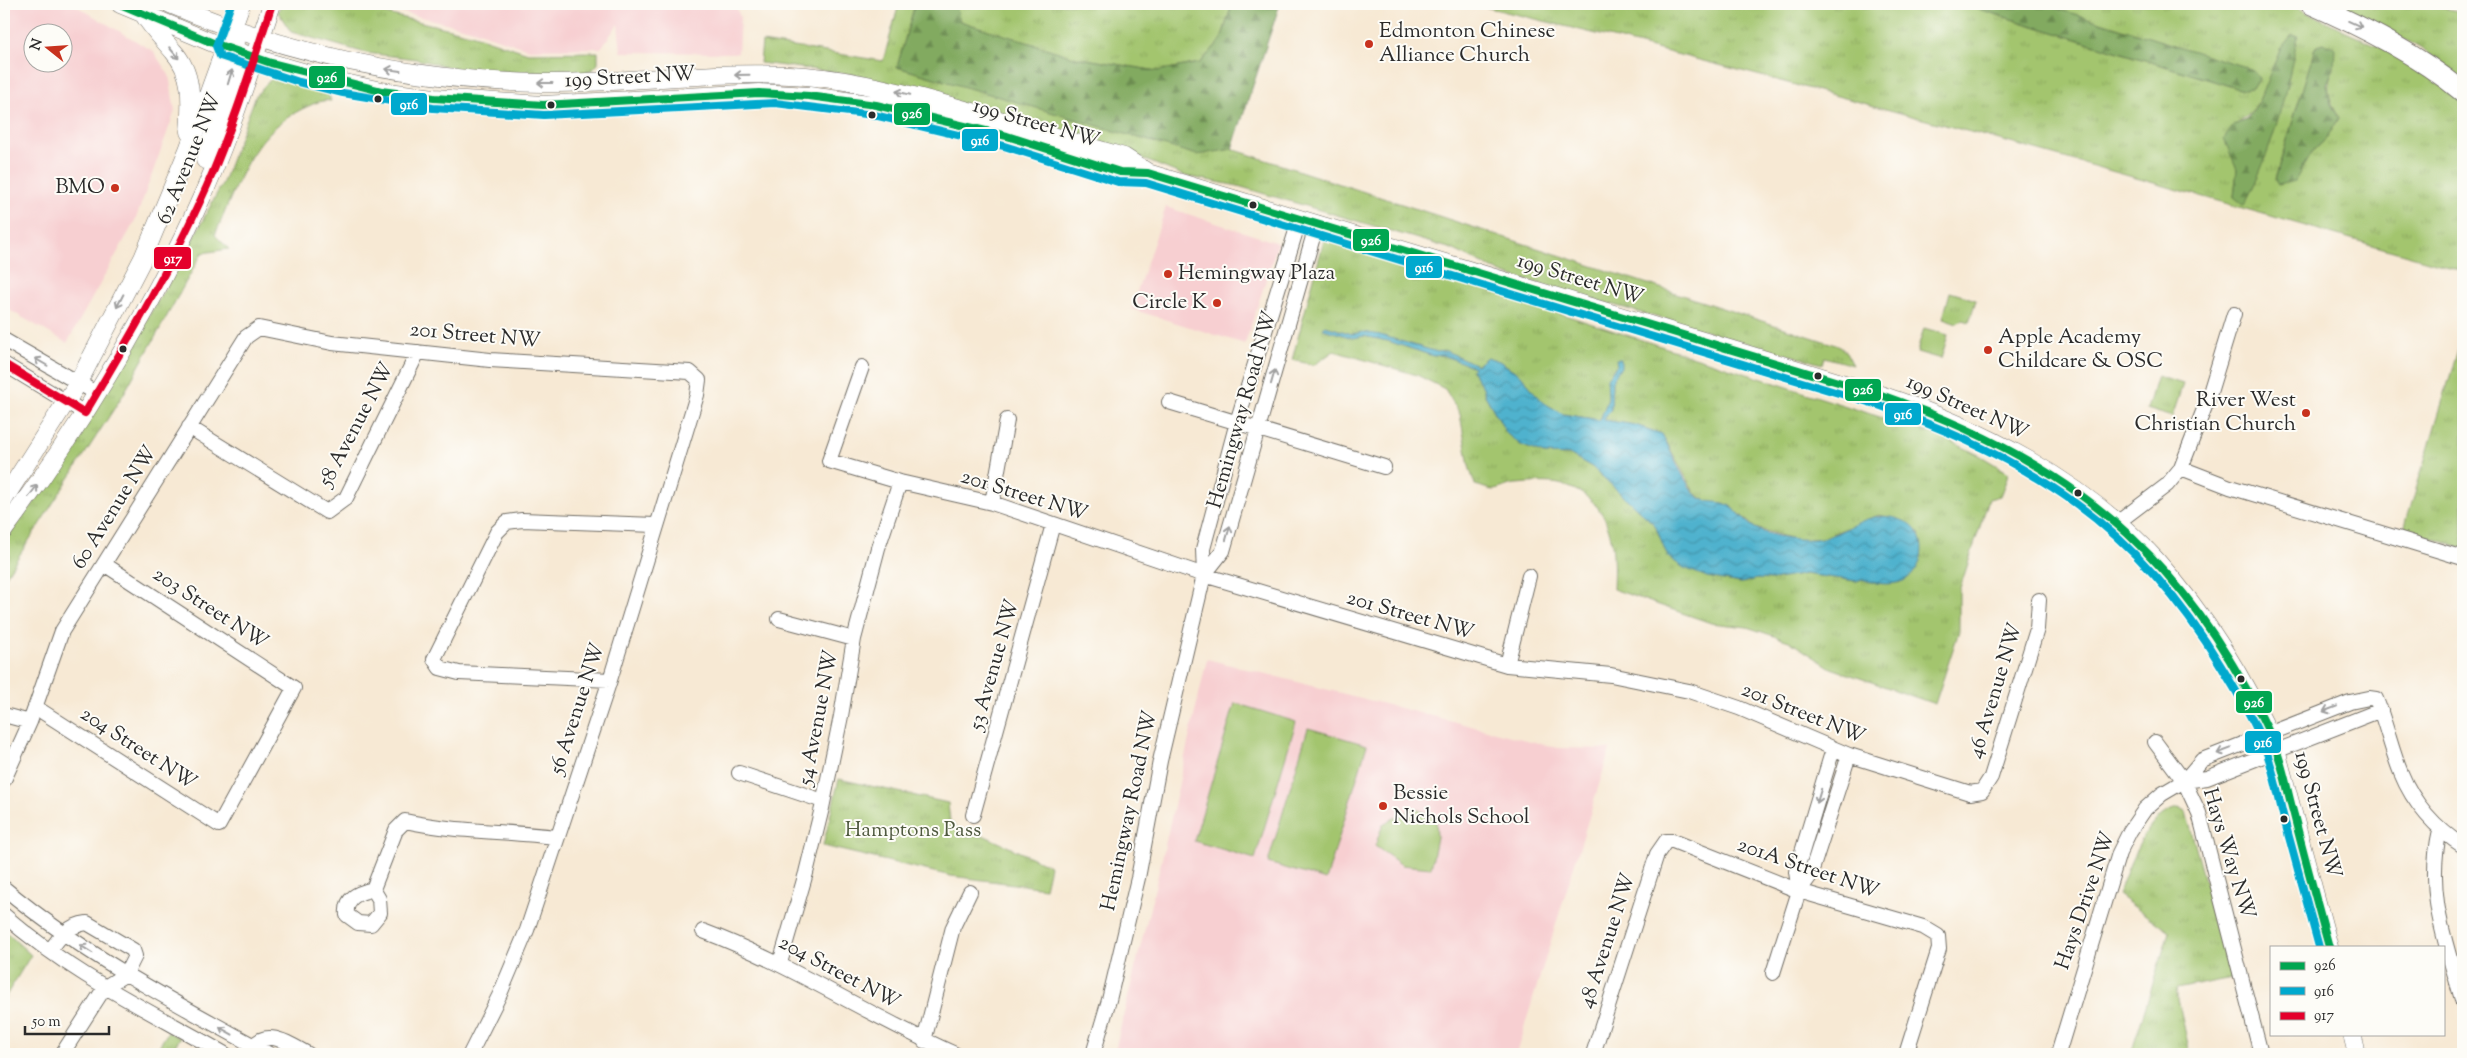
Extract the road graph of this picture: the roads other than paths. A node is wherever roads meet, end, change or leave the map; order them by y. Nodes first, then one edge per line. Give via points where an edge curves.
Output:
1 (120, 4) edge
2 (170, 4) edge
3 (241, 4) edge
4 (272, 4) edge
5 (2311, 4) edge
6 (144, 15) junction
7 (233, 28) junction
8 (261, 37) junction
9 (231, 49) junction
10 (254, 57) junction
11 (2463, 92) edge
12 (188, 150) junction
13 (1148, 173) junction
14 (197, 208) junction
15 (1300, 218) junction
16 (1318, 223) junction
17 (2234, 314) dead end
18 (258, 328) joint
19 (4, 340) edge
20 (418, 352) junction
21 (4, 364) edge
22 (862, 367) dead end
23 (690, 372) joint
24 (78, 383) junction
25 (96, 393) junction
26 (66, 401) junction
27 (1168, 402) dead end
28 (85, 412) junction
29 (1007, 420) dead end
30 (1237, 422) junction
31 (189, 427) junction
32 (1258, 429) junction
33 (1384, 467) dead end
34 (2181, 468) junction
35 (900, 482) junction
36 (4, 499) edge
37 (992, 503) junction
38 (2117, 523) junction
39 (1054, 524) junction
40 (656, 525) junction
41 (4, 530) edge
42 (2463, 558) edge
43 (104, 564) junction
44 (1204, 575) junction
45 (1528, 576) dead end
46 (2039, 600) dead end
47 (780, 620) dead end
48 (854, 639) junction
49 (1507, 665) junction
50 (610, 680) junction
51 (2378, 704) junction
52 (36, 707) junction
53 (4, 715) edge
54 (30, 722) junction
55 (2269, 732) junction
56 (2155, 742) dead end
57 (1833, 749) junction
58 (2276, 750) junction
59 (1849, 756) junction
60 (8, 762) edge
61 (739, 773) dead end
62 (4, 780) edge
63 (2184, 781) junction
64 (1982, 791) joint
65 (824, 800) junction
66 (973, 815) dead end
67 (219, 825) joint
68 (2440, 830) junction
69 (556, 837) junction
70 (1666, 842) joint
71 (2463, 846) edge
72 (4, 888) edge
73 (373, 889) dead end
74 (1800, 891) junction
75 (970, 892) dead end
76 (4, 915) edge
77 (703, 931) dead end
78 (62, 934) junction
79 (2329, 946) edge
80 (50, 951) junction
81 (780, 963) junction
82 (1773, 973) dead end
83 (126, 974) junction
84 (105, 987) junction
85 (2463, 1003) edge
86 (2353, 1036) edge
87 (924, 1041) junction
88 (249, 1050) edge
89 (62, 1054) edge
90 (224, 1054) edge
91 (269, 1054) edge
92 (308, 1054) edge
93 (470, 1054) edge
94 (955, 1054) edge
95 (1094, 1054) edge
96 (1593, 1054) edge
97 (1906, 1054) edge
98 (2058, 1054) edge
99 (2261, 1054) edge
100 (2358, 1054) edge

1 - 6 main road, 199 Street NW
2 - 7 main road, 199 Street NW
3 - 7 main road
4 - 8 main road
5 -> 11 highway via 2407,51
6 - 9 main road, 199 Street NW
6 -> 12 main road via 180,60 189,79
7 - 8 main road, 199 Street NW
7 - 9 main road
8 - 10 main road, 62 Avenue NW
13 -> 8 main road, 199 Street NW via 1124,157 914,96 842,80 778,74 543,83 491,81 385,69
9 - 10 main road, 199 Street NW
9 - 12 main road, 62 Avenue NW
14 -> 9 main road via 200,174 234,65
10 - 13 main road, 199 Street NW via 381,90 490,103 561,104 775,93 817,97 876,105 1007,136 1120,172
10 - 14 main road, 62 Avenue NW
12 -> 24 main road, 62 Avenue NW via 142,258
13 - 15 main road, 199 Street NW
14 - 25 main road, 62 Avenue NW via 141,318
15 - 16 main road, 199 Street NW
15 - 30 street, Hemingway Road NW
32 -> 16 street, Hemingway Road NW
16 - 38 main road, 199 Street NW via 1894,399 1966,427 2043,468
17 - 34 street via 2208,399
18 - 20 street, 201 Street NW via 332,343
18 - 31 street, 60 Avenue NW via 246,337
24 -> 19 street
20 - 23 street, 201 Street NW via 490,360
20 - 31 street, 58 Avenue NW via 346,498 327,512
21 - 26 street
22 - 35 street, 201 Street NW via 829,461
23 - 40 street, 56 Avenue NW via 699,380 697,395
24 - 25 street
24 - 26 main road, 62 Avenue NW
25 - 28 main road, 62 Avenue NW
26 - 28 street
26 - 36 main road, 62 Avenue NW
27 - 30 street
41 -> 28 main road, 62 Avenue NW
29 - 37 street
30 - 32 street
30 - 44 street, Hemingway Road NW via 1203,549
31 - 43 street, 60 Avenue NW
32 - 33 street
44 -> 32 street, Hemingway Road NW via 1223,551
34 - 38 street via 2167,486
34 - 42 street via 2230,487
35 - 37 street, 201 Street NW
35 - 48 street, 54 Avenue NW via 878,548
37 - 39 street, 201 Street NW
38 - 55 main road, 199 Street NW via 2154,558 2217,639
39 - 44 street, 201 Street NW
39 - 66 street, 53 Avenue NW
40 - 50 street, 56 Avenue NW
40 - 50 street via 507,522 497,532 434,659 440,668 459,673
43 - 52 street, 60 Avenue NW via 62,631
43 - 67 street, 203 Street NW via 294,688
44 - 49 street, 201 Street NW
44 - 95 street, Hemingway Road NW via 1160,761 1138,878
45 - 49 street
46 - 64 street, 46 Avenue NW via 2037,628 1991,777
47 - 48 street
48 - 65 street, 54 Avenue NW
49 - 57 street, 201 Street NW via 1594,672 1662,684 1739,708
50 - 69 street, 56 Avenue NW
51 -> 55 street, Hays Drive NW via 2369,698 2350,702
51 - 58 street, Hays Drive NW
51 - 68 street via 2401,772 2414,798
52 - 54 street, 60 Avenue NW
52 - 67 street, 204 Street NW
53 - 54 street
54 - 60 street, 60 Avenue NW
55 - 58 main road, 199 Street NW
55 -> 63 street, Hays Drive NW via 2202,760
56 - 63 street
57 - 59 street, 201 Street NW
57 -> 74 street via 1796,872
58 - 63 street, Hays Drive NW via 2207,778
58 - 79 main road, 199 Street NW
59 - 64 street, 201 Street NW via 1970,793
59 - 74 street via 1810,876
60 - 62 street, 60 Avenue NW
61 - 65 street
63 - 98 street, Hays Drive NW via 2145,809 2125,841 2106,893
63 - 99 street, Hays Way NW via 2198,813
65 - 81 street, 54 Avenue NW
68 - 71 street
68 - 85 street via 2433,869 2436,907
69 - 73 street via 439,829 405,821 396,830
69 - 93 street, 56 Avenue NW via 526,930 500,994
70 - 74 street, 201A Street NW via 1691,846
70 - 96 street, 48 Avenue NW via 1657,854
72 - 78 street
74 - 82 street
74 - 97 street, 201A Street NW via 1923,927 1938,936 1939,949
75 - 87 street via 953,927
76 - 80 street
77 - 81 street, 204 Street NW
78 - 80 street
83 -> 78 street
78 - 83 street via 81,923 92,924 133,950 134,961
80 - 84 street
81 - 87 street, 204 Street NW
83 - 84 street
88 -> 83 street
84 - 89 street
84 - 90 street
86 - 100 main road
87 - 94 street, 204 Street NW
88 - 91 street
88 - 92 street via 260,1039 270,1036

